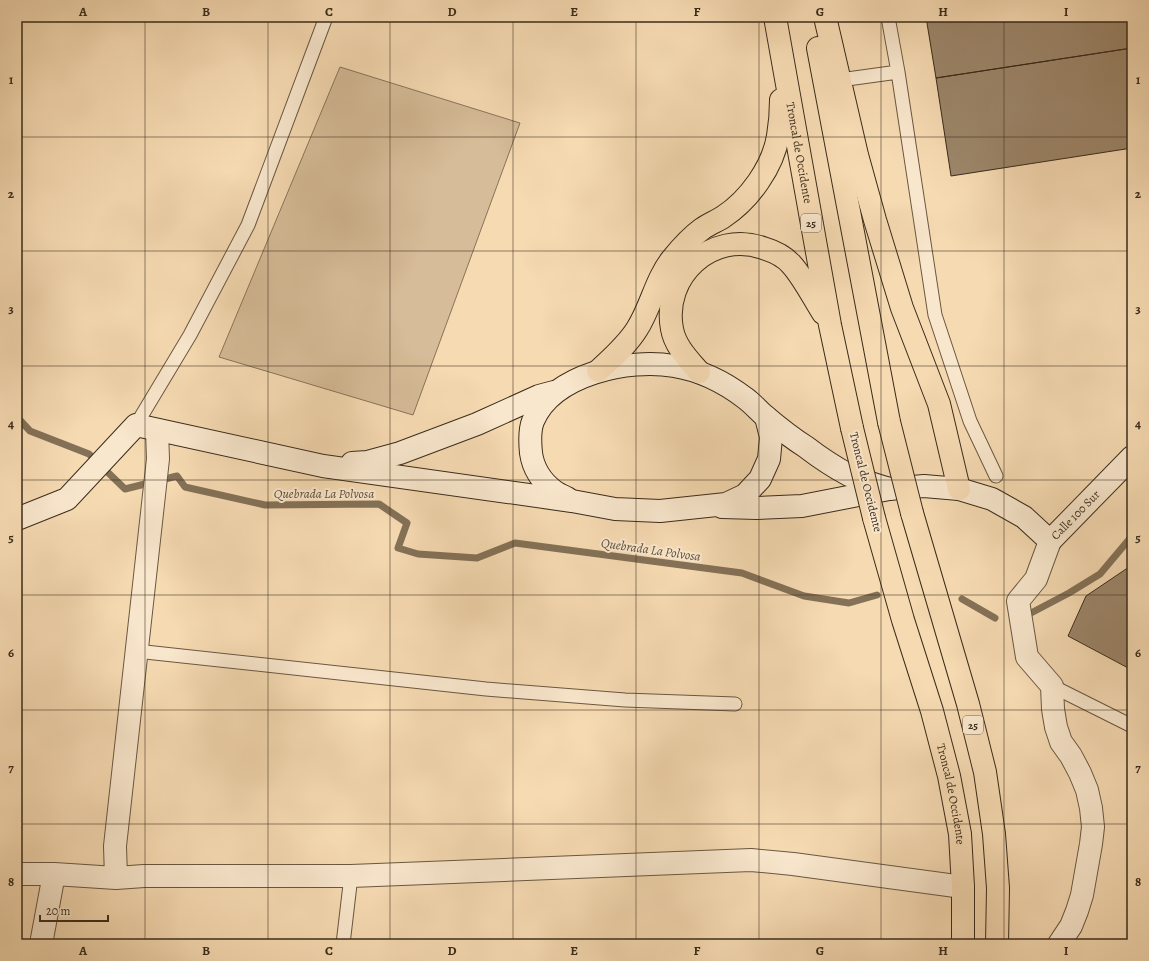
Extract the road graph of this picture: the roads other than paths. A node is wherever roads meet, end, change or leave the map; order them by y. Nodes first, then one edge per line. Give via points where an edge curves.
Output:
1 (326, 17) edge
2 (775, 17) edge
3 (814, 17) edge
4 (825, 17) edge
5 (888, 17) edge
6 (780, 45) junction
7 (898, 72) junction
8 (840, 80) junction
9 (830, 325) junction
10 (598, 371) junction
11 (699, 372) junction
12 (558, 391) junction
13 (766, 417) junction
14 (147, 428) junction
15 (1132, 458) edge
16 (323, 466) junction
17 (996, 476) dead end
18 (889, 489) junction
19 (959, 489) junction
20 (572, 500) junction
21 (704, 507) junction
22 (17, 519) edge
23 (1050, 541) junction
24 (136, 651) junction
25 (1052, 686) junction
26 (735, 704) dead end
27 (1132, 726) edge
28 (17, 874) edge
29 (54, 874) junction
30 (351, 876) junction
31 (116, 878) junction
32 (963, 887) junction
33 (41, 944) edge
34 (343, 944) edge
35 (963, 944) edge
36 (997, 944) edge
37 (1059, 944) edge

1 - 14 lane via 248,225 190,335
2 - 6 highway, Troncal de Occidente / 25
3 - 36 highway, 25, bridge via 889,422 912,513 968,704 984,772 995,841 998,888
4 - 8 highway
5 - 7 lane
6 - 9 highway, Troncal de Occidente / 25
6 - 10 highway via 781,108 778,137 772,159 759,182 743,201 686,243 672,260 637,329
7 - 8 lane
7 - 17 lane via 935,315 970,421
8 - 19 highway via 875,220 902,308 939,404
9 - 11 highway via 791,264 780,256 755,245 721,246 702,256 685,271 675,288 671,308 672,329 678,346
9 - 32 highway, Troncal de Occidente / 25, bridge via 874,518 949,776 960,834
10 - 11 street via 648,364 674,366
10 - 12 street
11 - 13 street via 746,398
12 - 16 street via 539,396 477,424 400,453 367,462
12 - 20 street via 543,404 533,421 529,440 532,460 541,478 554,492
13 - 18 street via 806,448 850,475
13 - 21 street via 771,445 769,459 760,479 745,494 726,504
14 - 16 street
14 - 22 street via 120,443 67,499
14 - 24 street via 158,459
15 - 23 street, Calle 100 Sur
16 - 20 street
18 - 19 street via 924,486
18 - 21 street via 802,506
19 - 23 street via 992,499 1024,518
20 - 21 street via 615,509 660,511
23 - 25 street, Calle 100 Sur via 1036,579 1018,601 1027,657
24 - 26 lane via 486,689 625,700
24 - 31 street via 115,846
25 - 27 lane
25 - 37 street via 1056,727 1061,742 1072,756 1087,790 1092,827 1078,911
28 - 29 street
29 - 31 street
29 - 33 street
30 - 31 street
30 - 32 street via 751,860
30 - 34 lane
32 - 35 highway, Troncal de Occidente / 25

